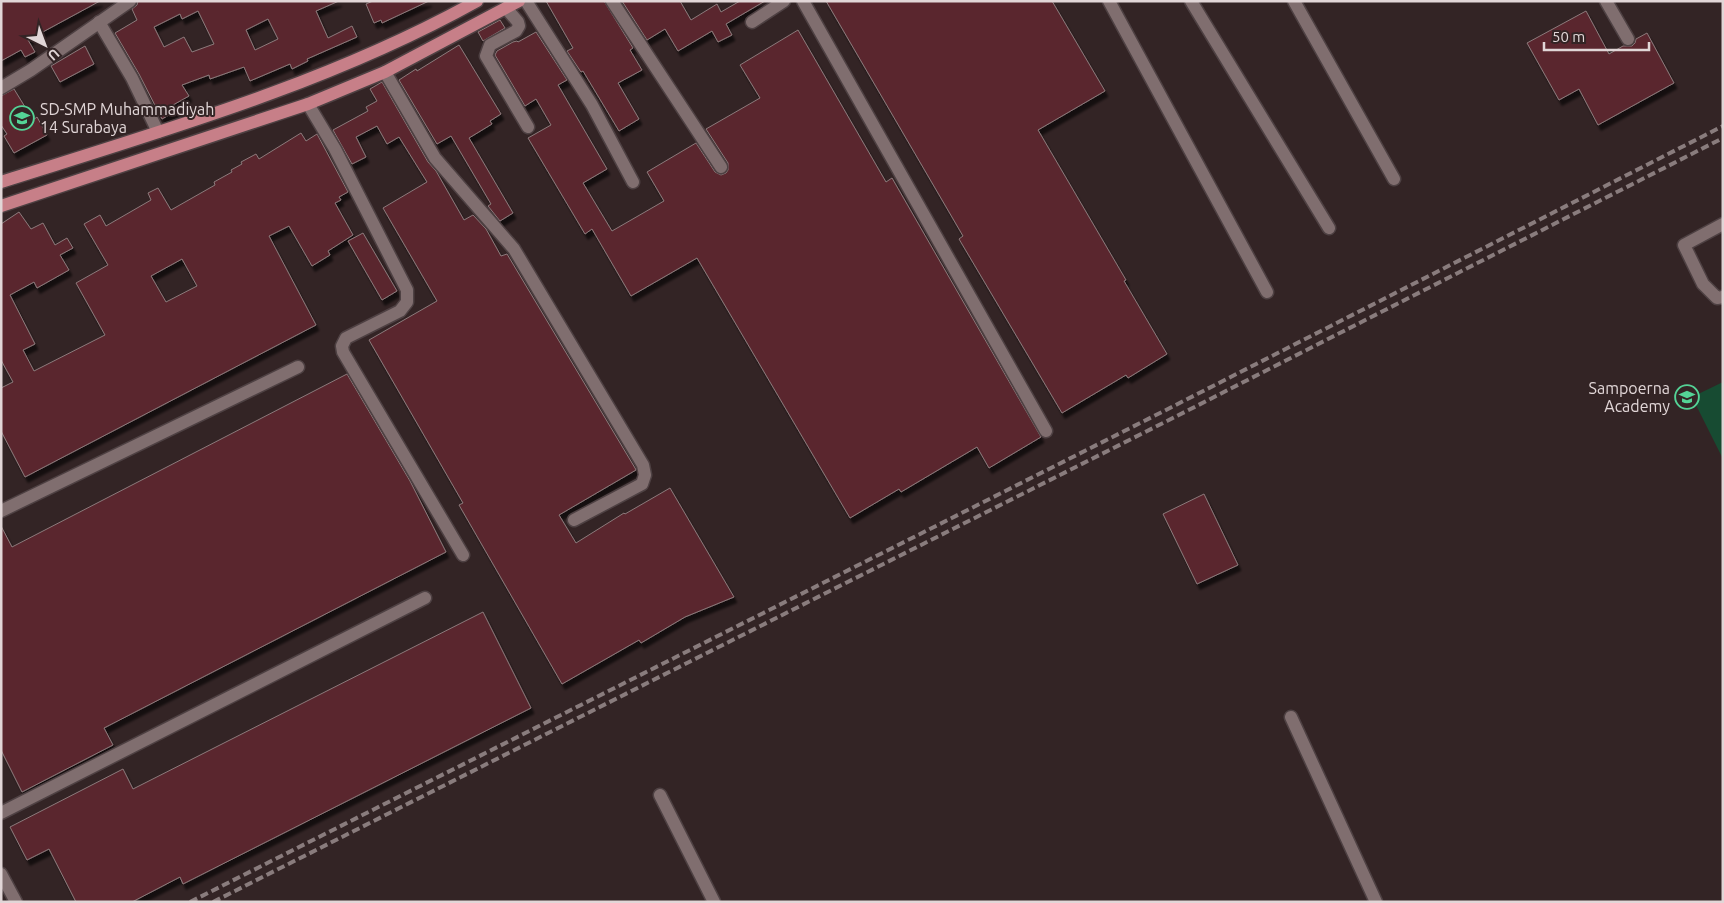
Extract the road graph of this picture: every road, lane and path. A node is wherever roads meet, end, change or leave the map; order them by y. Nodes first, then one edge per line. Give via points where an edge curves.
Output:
1 (130, 1) edge
2 (477, 1) edge
3 (519, 1) edge
4 (526, 1) edge
5 (612, 1) edge
6 (784, 1) edge
7 (803, 1) edge
8 (1109, 1) edge
9 (1192, 1) edge
10 (1294, 1) edge
11 (1606, 1) edge
12 (506, 8) junction
13 (99, 22) junction
14 (752, 22) dead end
15 (1628, 39) dead end
16 (385, 72) junction
17 (1, 88) edge
18 (308, 104) junction
19 (528, 127) dead end
20 (158, 132) junction
21 (721, 167) dead end
22 (1394, 179) dead end
23 (1, 182) edge
24 (633, 182) dead end
25 (1, 206) edge
26 (1723, 224) edge
27 (1328, 228) dead end
28 (1267, 292) dead end
29 (1723, 296) edge
30 (298, 367) dead end
31 (1046, 431) dead end
32 (1, 511) edge
33 (574, 520) dead end
34 (463, 555) dead end
35 (425, 598) dead end
36 (1291, 717) dead end
37 (660, 794) dead end
38 (1, 813) edge
39 (1, 874) edge
40 (16, 902) edge
41 (714, 902) edge
42 (1376, 902) edge

1 - 13 street
2 - 20 main road via 344,65
3 - 12 main road
4 - 24 street via 592,105
5 - 21 street
6 - 14 street
7 - 31 street
8 - 28 street
9 - 27 street
10 - 22 street
11 - 15 street
12 - 16 main road
12 - 19 street via 519,26 516,31 490,44 486,56
13 - 17 street
13 - 20 street via 132,78
16 - 18 main road
16 - 33 street via 435,158 514,249 643,465 645,475 642,484
18 - 25 main road
18 - 34 street via 336,149 407,290 407,302 400,311 346,338 343,352
20 - 23 main road
26 - 29 street via 1684,245 1703,284 1717,298
30 - 32 street
35 - 38 street
36 - 42 street
37 - 41 street
39 - 40 street

